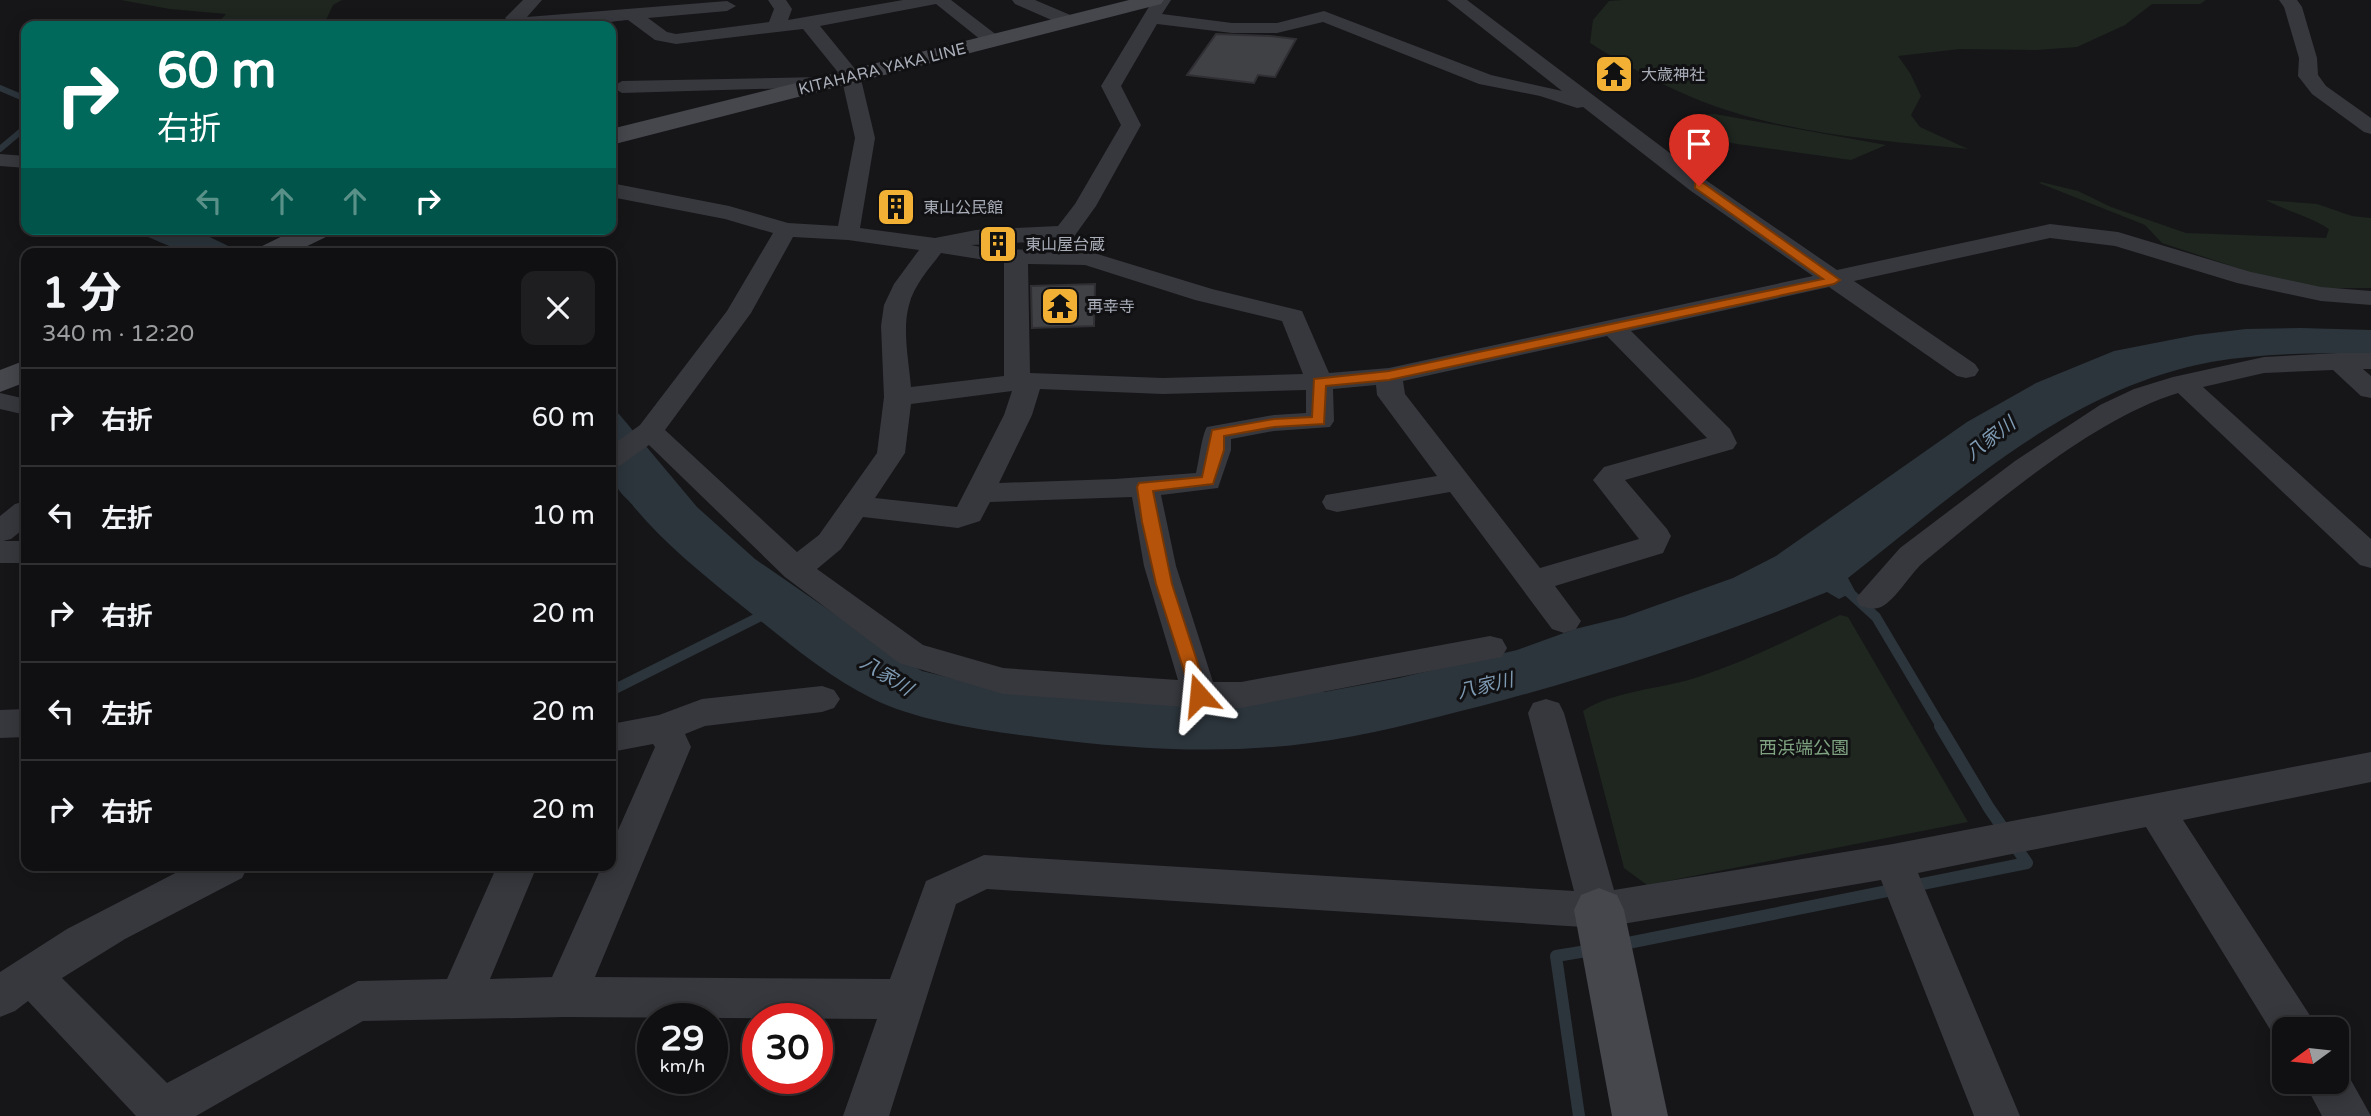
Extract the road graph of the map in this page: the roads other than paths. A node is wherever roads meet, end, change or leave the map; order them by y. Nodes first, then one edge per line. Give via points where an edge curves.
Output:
1 (533, 0) edge
2 (777, 0) edge
3 (1021, 0) edge
4 (1456, 0) edge
5 (2288, 0) edge
6 (938, 1) edge
7 (965, 1) edge
8 (727, 6) dead end
9 (1157, 6) edge
10 (627, 8) edge
11 (522, 21) edge
12 (556, 21) edge
13 (1069, 21) junction
14 (808, 23) junction
15 (777, 26) junction
16 (992, 40) junction
17 (850, 75) junction
18 (821, 83) junction
19 (622, 88) dead end
20 (1598, 109) junction
21 (2371, 128) edge
22 (616, 136) edge
23 (0, 160) edge
24 (21, 162) edge
25 (616, 191) edge
26 (786, 230) junction
27 (848, 233) junction
28 (308, 235) edge
29 (935, 245) junction
30 (1062, 245) junction
31 (280, 248) edge
32 (1016, 258) junction
33 (1834, 280) junction
34 (2371, 298) edge
35 (1614, 327) junction
36 (2338, 361) junction
37 (2371, 361) edge
38 (1966, 370) dead end
39 (21, 372) edge
40 (1389, 376) junction
41 (0, 382) edge
42 (1023, 382) junction
43 (1319, 382) junction
44 (2183, 383) junction
45 (2371, 390) edge
46 (898, 397) junction
47 (0, 401) edge
48 (21, 406) edge
49 (650, 431) junction
50 (616, 455) edge
51 (1456, 482) junction
52 (1145, 487) junction
53 (981, 493) junction
54 (1337, 502) dead end
55 (855, 506) junction
56 (21, 520) edge
57 (6, 549) edge
58 (2369, 552) edge
59 (796, 569) junction
60 (1533, 582) junction
61 (1872, 598) dead end
62 (1564, 621) dead end
63 (1490, 648) dead end
64 (1199, 695) junction
65 (822, 699) dead end
66 (1546, 713) dead end
67 (21, 723) edge
68 (0, 724) edge
69 (663, 728) junction
70 (616, 737) edge
71 (2371, 767) edge
72 (2156, 810) junction
73 (1893, 861) junction
74 (218, 871) edge
75 (514, 871) edge
76 (1600, 910) junction
77 (15, 986) edge
78 (565, 997) junction
79 (460, 999) junction
80 (903, 999) junction
81 (2286, 1017) edge
82 (2334, 1094) edge
83 (162, 1113) edge
84 (866, 1116) edge
85 (1640, 1116) edge
86 (1997, 1116) edge
87 (2348, 1116) edge

1 - 11 street via 514,18
2 - 15 street via 783,9
3 - 13 street
4 - 20 street
5 - 21 street via 2308,58 2308,76 2319,90
6 - 7 street
6 - 14 street
6 - 16 street
8 - 10 street
9 - 13 main road, KITAHARA YAKA LINE
9 - 20 street via 1232,28 1277,28 1324,16 1486,80 1544,91
9 - 30 street via 1111,86 1131,125
10 - 12 street via 599,17
10 - 15 street via 668,39
13 - 16 main road, KITAHARA YAKA LINE
14 - 15 street
14 - 17 street
16 - 17 main road, KITAHARA YAKA LINE
17 - 18 main road, KITAHARA YAKA LINE
17 - 27 street via 865,138
18 - 19 street
18 - 22 main road, KITAHARA YAKA LINE
20 - 33 street
23 - 24 street
25 - 26 street via 729,213
26 - 27 street
26 - 49 street via 738,313
27 - 29 street
28 - 31 main road
29 - 30 street via 976,237
29 - 32 street
29 - 46 street via 896,305
30 - 32 street
30 - 43 street via 1086,258 1204,295 1293,316
32 - 42 street
33 - 34 street via 2050,232 2118,239 2246,278 2321,294
33 - 35 street
33 - 38 street
35 - 40 street
35 - 60 street via 1723,443 1614,474 1608,480 1656,536 1652,546
36 - 37 street
36 - 44 street via 2264,365
36 - 45 street
39 - 41 main road
40 - 43 street
40 - 51 street via 1391,394
42 - 43 street via 1163,386
42 - 46 street
42 - 53 street via 1018,415
43 - 52 street via 1320,421 1217,433 1208,481
44 - 58 street
44 - 61 street via 2110,411 2025,468 1911,556
46 - 55 street via 891,453
47 - 48 street
49 - 50 street
49 - 59 street
51 - 54 street
51 - 60 street
52 - 53 street
52 - 64 street via 1164,584
53 - 55 street via 969,514 958,518
55 - 59 street via 830,542
56 - 57 street
59 - 64 street via 911,654 930,661 1003,681
60 - 62 street
63 - 64 street via 1241,695
65 - 69 street via 702,713
66 - 76 street
67 - 68 street
69 - 70 street
69 - 78 street via 673,747
71 - 72 street
72 - 73 street
72 - 81 street
73 - 76 street
73 - 86 street
74 - 77 street via 131,914
75 - 79 street
76 - 80 street via 984,873 940,893
76 - 85 main road
77 - 83 street
78 - 79 street
78 - 80 street
79 - 83 street via 358,1001
80 - 84 street
82 - 87 street

